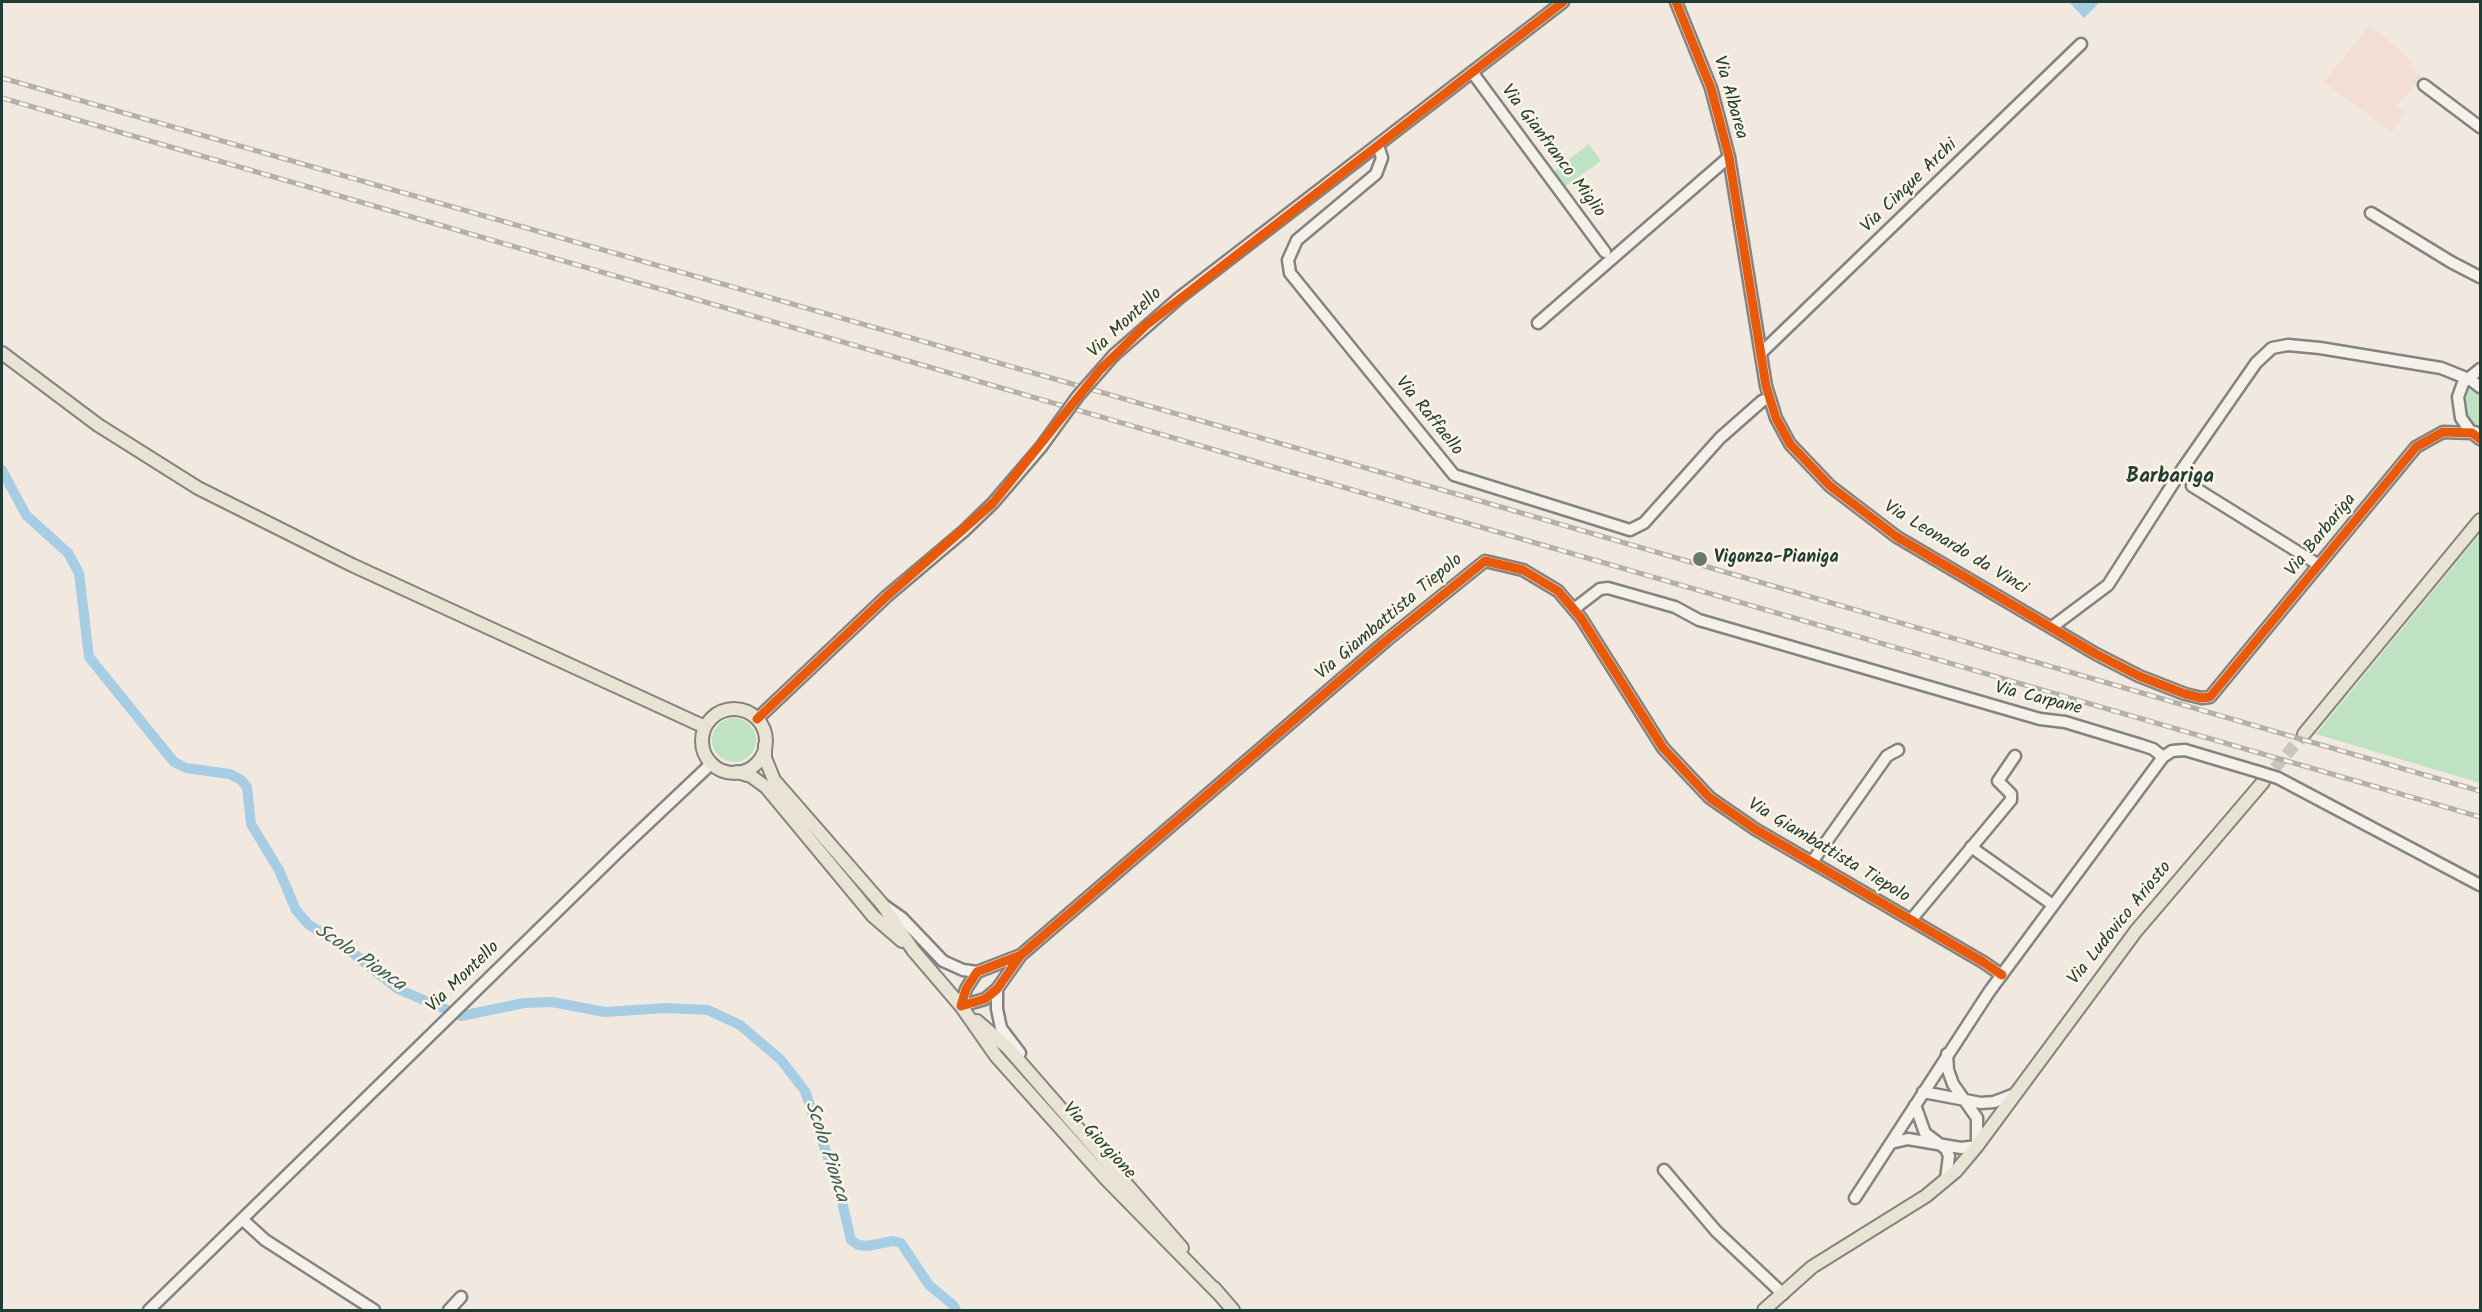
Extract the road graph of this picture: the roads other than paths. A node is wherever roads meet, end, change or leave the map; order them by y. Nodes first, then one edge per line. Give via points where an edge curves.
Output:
1 (1563, 2) edge
2 (1676, 2) edge
3 (2081, 44) dead end
4 (1472, 72) junction
5 (2424, 85) dead end
6 (2481, 127) edge
7 (1378, 145) junction
8 (1729, 157) junction
9 (1738, 209) joint
10 (2371, 213) dead end
11 (1605, 252) dead end
12 (2481, 277) edge
13 (1538, 323) dead end
14 (2, 353) edge
15 (1761, 353) junction
16 (2481, 369) edge
17 (2471, 380) junction
18 (2481, 387) edge
19 (1769, 398) junction
20 (2478, 435) edge
21 (2192, 486) dead end
22 (2481, 520) edge
23 (2319, 566) junction
24 (1574, 609) junction
25 (2052, 627) junction
26 (2210, 697) joint
27 (757, 719) junction
28 (705, 727) junction
29 (2304, 734) tunnel mouth
30 (765, 745) junction
31 (1898, 750) dead end
32 (2015, 756) dead end
33 (2163, 757) junction
34 (712, 763) junction
35 (737, 772) junction
36 (2260, 777) junction
37 (1971, 847) junction
38 (1812, 862) junction
39 (2481, 885) edge
40 (882, 904) junction
41 (2053, 905) junction
42 (1911, 920) junction
43 (913, 950) junction
44 (1021, 955) junction
45 (977, 972) junction
46 (2002, 975) junction
47 (997, 989) junction
48 (961, 1006) junction
49 (1947, 1054) junction
50 (1923, 1092) junction
51 (2015, 1094) junction
52 (1965, 1100) junction
53 (1915, 1106) junction
54 (1891, 1143) junction
55 (1939, 1144) junction
56 (1977, 1146) junction
57 (1664, 1170) dead end
58 (1946, 1179) junction
59 (1126, 1184) junction
60 (1855, 1197) dead end
61 (242, 1219) junction
62 (1219, 1294) junction
63 (1783, 1294) junction
64 (461, 1297) dead end
65 (149, 1311) edge
66 (374, 1311) edge
67 (449, 1311) edge
68 (1233, 1311) edge
69 (1764, 1311) edge

1 - 4 street, Via Montello
2 - 8 street, Via Albarea via 1712,88
3 - 15 street, Via Cinque Archi
4 - 7 street, Via Montello
4 - 11 street, Via Gianfranco Miglio
5 - 6 street
7 - 19 street, Via Raffaello via 1382,158 1377,174 1297,240 1288,260 1290,273 1454,475 1630,530 1644,523 1720,438
7 - 27 street, Via Montello, bridge via 1188,290 1114,355 993,503
8 - 9 street, Via Albarea
8 - 13 street
9 - 15 street, Via Leonardo da Vinci
10 - 12 street
14 - 28 main road via 98,425 198,488 352,565
15 - 19 street, Via Leonardo da Vinci
16 - 17 street, Via Barbariga
17 - 18 street
17 - 20 street, Via Barbariga via 2460,389 2457,406 2463,422
17 - 25 street via 2441,368 2342,352 2288,345 2272,348 2256,363 2183,468 2108,585
19 - 25 street, Via Leonardo da Vinci via 1790,444 1846,499 1897,537
20 - 23 street, Via Barbariga via 2443,432 2416,447
21 - 23 street
22 - 29 main road
23 - 26 street, Via Barbariga
24 - 33 street, Via Carpane via 1600,589 1608,588 1675,607 1699,620 2141,745
24 - 38 street, Via Giambattista Tiepolo via 1663,748 1695,784 1729,813
24 - 44 street, Via Giambattista Tiepolo via 1542,579 1485,561 1387,640
25 - 26 street, Via Leonardo da Vinci via 2139,676 2185,694
27 - 28 main road via 732,709 714,717
27 - 30 main road via 763,728
28 - 34 main road via 703,746
30 - 35 main road via 758,761
30 - 40 main road, Via Giorgione via 765,758 774,780
31 - 38 street, Via Giambattista Tiepolo via 1887,756
32 - 37 street via 1998,781 2011,800
33 - 36 street via 2185,750
33 - 41 street
34 - 35 main road via 721,770
34 - 61 street, Via Montello
35 - 43 main road, Via Giorgione via 766,787 873,916
36 - 39 street, bridge via 2278,778
36 - 51 main road, Via Ludovico Ariosto via 2136,931
37 - 41 street
37 - 42 street
38 - 42 street, Via Giambattista Tiepolo
40 - 43 main road, Via Giorgione
40 - 45 street via 902,918 943,961
41 - 46 street
42 - 46 street, Via Giambattista Tiepolo
43 - 48 main road, Via Giorgione
44 - 45 street, Via Giambattista Tiepolo
44 - 47 street, Via Giambattista Tiepolo
45 - 48 street
46 - 49 street
47 - 48 street, Via Giambattista Tiepolo via 986,999
47 - 59 street, Via Giorgione via 1001,1028 1105,1151
48 - 59 main road, Via Giorgione via 1008,1048
48 - 62 main road, Via Giorgione via 1024,1088
49 - 50 street
49 - 52 street via 1950,1077
50 - 52 street
50 - 53 street
51 - 52 street via 1994,1102
51 - 56 main road, Via Ludovico Ariosto
52 - 56 street via 1977,1118
53 - 54 street
53 - 55 street via 1925,1133
54 - 55 street via 1908,1139
54 - 60 street
55 - 56 street
55 - 58 street via 1950,1156
56 - 58 main road, Via Ludovico Ariosto
57 - 63 street via 1716,1231
58 - 63 main road, Via Ludovico Ariosto via 1926,1196 1812,1267
59 - 62 main road, Via Giorgione
61 - 65 street, Via Montello
61 - 66 street via 265,1240
62 - 68 main road, Via Giorgione
63 - 69 main road, Via Ludovico Ariosto
64 - 67 street

